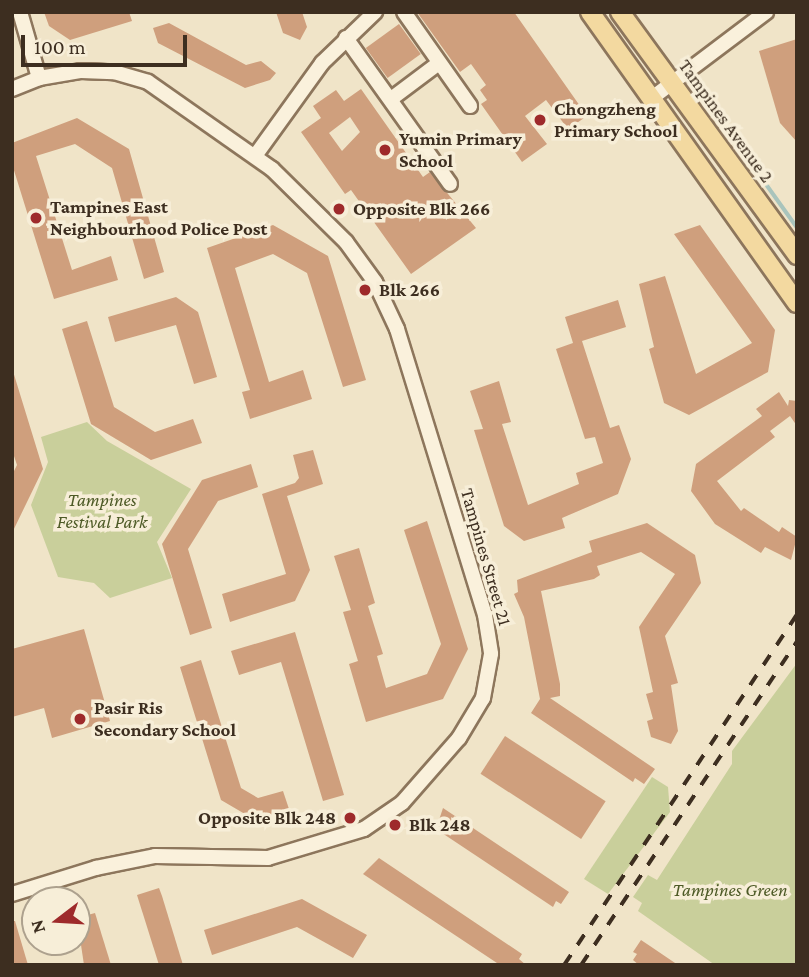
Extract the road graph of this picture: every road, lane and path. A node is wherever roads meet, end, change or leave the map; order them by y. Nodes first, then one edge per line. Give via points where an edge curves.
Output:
1 (20, 12) edge
2 (375, 12) edge
3 (404, 12) edge
4 (590, 12) edge
5 (620, 12) edge
6 (766, 12) edge
7 (346, 38) junction
8 (439, 63) junction
9 (39, 78) junction
10 (671, 82) junction
11 (12, 89) edge
12 (652, 98) junction
13 (391, 99) junction
14 (470, 106) dead end
15 (255, 156) junction
16 (741, 178) junction
17 (450, 184) dead end
18 (747, 228) junction
19 (797, 255) edge
20 (797, 303) edge
21 (12, 894) edge

1 - 9 street
2 - 7 street
3 - 8 street
4 - 12 main road
5 - 10 main road, Tampines Avenue 2
6 - 10 street
7 - 13 street
7 - 15 street via 291,103
8 - 13 street
8 - 14 street
9 - 11 street, Tampines Street 21
9 - 15 street, Tampines Street 21 via 81,71 131,76 170,94
10 - 12 street
10 - 16 main road, Tampines Avenue 2
12 - 18 main road
13 - 17 street
15 - 21 street, Tampines Street 21 via 346,242 375,282 397,329 485,615 491,654 485,691 467,727 433,769 396,808 364,829 268,858 155,856 96,868
16 - 18 main road via 733,184 732,195
16 - 19 main road, Tampines Avenue 2
18 - 20 main road

